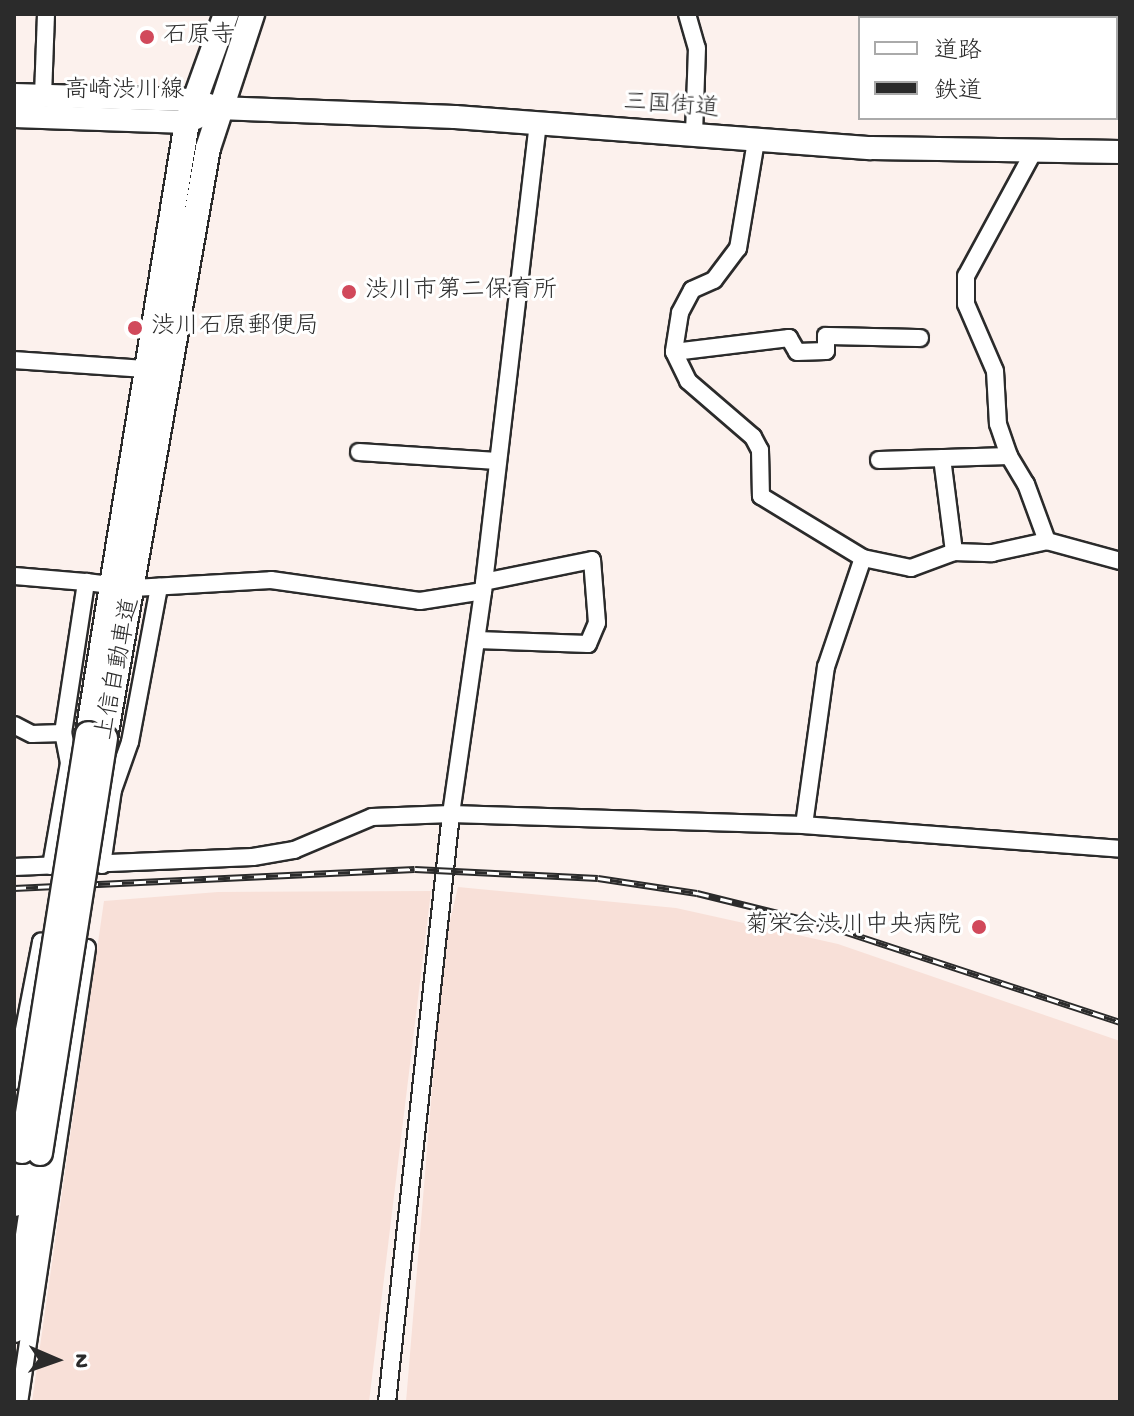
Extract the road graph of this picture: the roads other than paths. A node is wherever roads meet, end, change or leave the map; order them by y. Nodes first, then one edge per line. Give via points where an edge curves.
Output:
1 (46, 14) edge
2 (226, 14) edge
3 (252, 14) edge
4 (687, 14) edge
5 (14, 95) edge
6 (43, 96) junction
7 (218, 108) junction
8 (189, 111) junction
9 (14, 116) edge
10 (538, 125) junction
11 (694, 134) junction
12 (756, 141) junction
13 (1034, 151) junction
14 (1120, 152) edge
15 (920, 338) dead end
16 (674, 352) junction
17 (14, 360) edge
18 (145, 369) junction
19 (359, 452) dead end
20 (1009, 456) junction
21 (942, 458) junction
22 (879, 460) dead end
23 (497, 461) junction
24 (1047, 541) junction
25 (954, 552) junction
26 (863, 558) junction
27 (1120, 561) edge
28 (14, 576) edge
29 (86, 582) junction
30 (122, 586) junction
31 (484, 586) junction
32 (159, 587) junction
33 (477, 640) junction
34 (14, 725) edge
35 (63, 733) junction
36 (451, 814) junction
37 (804, 825) junction
38 (1120, 849) edge
39 (102, 865) junction
40 (51, 866) junction
41 (14, 867) edge
42 (14, 1081) edge
43 (31, 1152) junction
44 (14, 1204) edge
45 (14, 1330) edge
46 (19, 1402) edge
47 (387, 1402) edge

1 - 6 street
2 - 8 highway, 上信自動車道
3 - 7 highway, 上信自動車道
4 - 11 street via 697,48
5 - 6 main road, 高崎渋川線
6 - 8 main road, 高崎渋川線
7 - 8 main road, 高崎渋川線
7 - 10 main road, 三国街道
7 - 30 highway, 上信自動車道
8 - 9 main road, 高崎渋川線
8 - 18 highway, 上信自動車道
10 - 11 main road, 三国街道
10 - 23 street
11 - 12 main road, 三国街道
12 - 13 main road, 三国街道
12 - 16 street via 738,248 714,280 692,290 680,313
13 - 14 main road, 三国街道
13 - 20 street via 966,276 966,304 995,371 998,424
15 - 16 street via 826,336 826,351 797,352 789,338
16 - 26 street via 688,381 753,437 760,450 761,496
17 - 18 street
18 - 30 highway, 上信自動車道
19 - 23 street
20 - 21 street
20 - 24 street via 1026,484
21 - 22 street
21 - 25 street
23 - 31 street
24 - 25 street via 992,553
24 - 27 street
25 - 26 street via 911,568
26 - 37 street via 826,667
28 - 29 street
29 - 30 street
29 - 35 street
30 - 32 street
30 - 43 highway, 上信自動車道, bridge
31 - 32 street via 420,601 271,580
31 - 33 street
31 - 33 street via 592,560 597,623 588,644
32 - 39 street via 130,742 113,790
33 - 36 street
34 - 35 street via 32,734
35 - 40 street via 69,763
36 - 37 street
36 - 39 street via 372,817 294,850 253,857
36 - 47 street
37 - 38 street
39 - 40 street
40 - 41 street
42 - 46 street via 41,942 87,948
43 - 44 highway, 上信自動車道
43 - 45 highway, 上信自動車道

